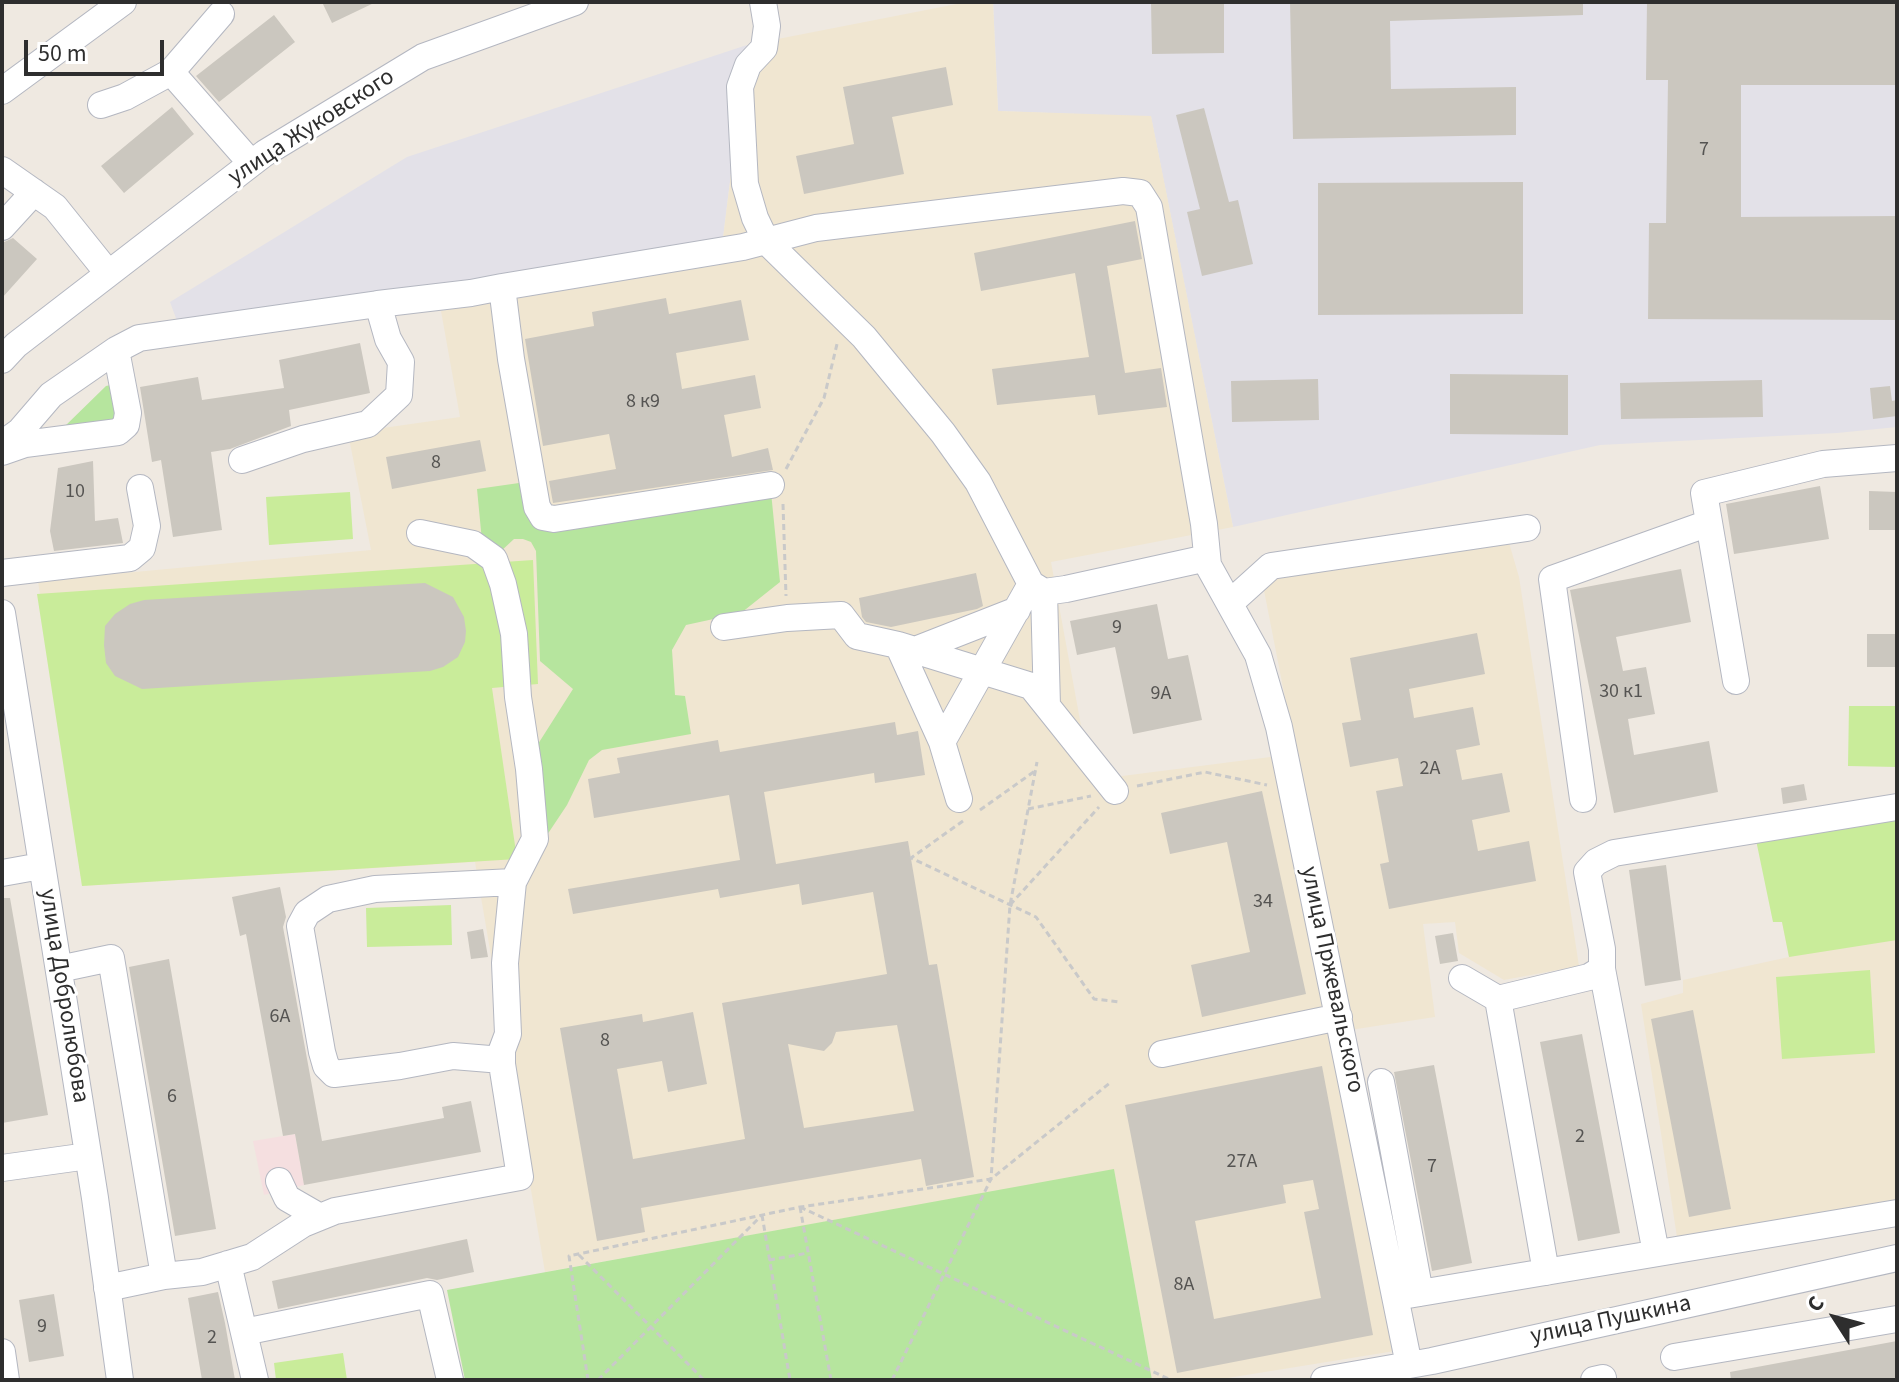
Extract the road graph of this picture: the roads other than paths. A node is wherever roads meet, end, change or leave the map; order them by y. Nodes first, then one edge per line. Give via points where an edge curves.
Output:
1 (123, 2) edge
2 (763, 2) edge
3 (563, 4) edge
4 (221, 14) dead end
5 (171, 72) junction
6 (2, 91) edge
7 (101, 105) dead end
8 (251, 163) junction
9 (2, 170) edge
10 (34, 192) junction
11 (2, 227) edge
12 (766, 241) junction
13 (108, 273) junction
14 (502, 287) junction
15 (378, 304) junction
16 (116, 350) junction
17 (2, 360) edge
18 (2, 444) edge
19 (2, 452) edge
20 (1897, 458) edge
21 (242, 460) dead end
22 (779, 485) road end
23 (140, 488) dead end
24 (1709, 523) junction
25 (1527, 528) dead end
26 (420, 533) dead end
27 (1207, 558) junction
28 (2, 573) edge
29 (1037, 588) junction
30 (1230, 603) junction
31 (1017, 610) junction
32 (2, 613) edge
33 (724, 627) dead end
34 (906, 647) junction
35 (983, 670) junction
36 (1736, 681) dead end
37 (1047, 706) junction
38 (942, 742) junction
39 (1115, 791) road end
40 (959, 799) dead end
41 (1583, 799) dead end
42 (1897, 807) edge
43 (41, 866) junction
44 (2, 873) edge
45 (513, 882) junction
46 (59, 969) junction
47 (1602, 969) junction
48 (1462, 978) dead end
49 (1498, 999) junction
50 (1339, 1017) junction
51 (1162, 1054) dead end
52 (502, 1060) junction
53 (1381, 1082) dead end
54 (88, 1156) junction
55 (2, 1168) edge
56 (279, 1181) dead end
57 (1897, 1213) edge
58 (320, 1217) junction
59 (1656, 1253) junction
60 (1897, 1258) edge
61 (228, 1264) junction
62 (1546, 1272) junction
63 (164, 1276) junction
64 (107, 1288) junction
65 (1408, 1295) junction
66 (1897, 1319) edge
67 (244, 1332) junction
68 (1674, 1357) dead end
69 (1427, 1368) edge
70 (120, 1380) edge
71 (255, 1380) edge
72 (450, 1380) edge
73 (1324, 1380) edge

1 - 6 street
2 - 12 street via 764,48 748,65 740,87 745,184
3 - 8 street, улица Жуковского via 423,57
4 - 5 street
5 - 7 street
5 - 8 street
8 - 13 street, улица Жуковского
9 - 10 street
10 - 11 street
10 - 13 street via 55,207
12 - 14 street
12 - 27 street via 816,228 1140,193 1149,207
12 - 29 street via 864,337 943,433 978,482
13 - 17 street, улица Жуковского
14 - 15 street
14 - 22 street via 537,507 543,517
15 - 16 street via 139,338
15 - 21 street via 401,362 399,395 368,424
16 - 18 street via 51,395
16 - 19 street via 126,425 118,432
20 - 24 street via 1823,464 1704,493
23 - 28 street via 147,526 142,548 130,558
24 - 36 street
24 - 41 street via 1552,579
25 - 30 street via 1271,566
26 - 45 street via 473,544 494,559 503,584 514,634 535,839
27 - 29 street via 1066,589
27 - 30 street, улица Пржевальского
29 - 31 street
29 - 37 street
30 - 50 street, улица Пржевальского via 1258,655 1279,727
31 - 34 street
31 - 35 street
32 - 43 street, улица Добролюбова
33 - 34 street via 841,615 857,636
34 - 35 street
34 - 38 street
35 - 37 street via 1031,686
35 - 38 street
37 - 39 street
38 - 40 street
42 - 47 street via 1614,853 1596,862 1587,872
43 - 44 street
43 - 46 street, улица Добролюбова
45 - 52 street via 505,963 508,1034
45 - 52 street via 363,891 328,899 307,913 300,926 322,1052 334,1074 453,1056
46 - 54 street, улица Добролюбова
46 - 63 street via 111,958
47 - 49 street via 1589,977
47 - 59 street
48 - 49 street
49 - 62 street
50 - 51 street
50 - 65 street, улица Пржевальского
52 - 58 street via 520,1177
53 - 65 street
54 - 55 street
54 - 64 street, улица Добролюбова
56 - 58 street via 287,1198
57 - 59 street
58 - 61 street via 252,1257
59 - 62 street
60 - 69 street, улица Пушкина
61 - 63 street
61 - 67 street
62 - 65 street
63 - 64 street
64 - 70 street, улица Добролюбова
65 - 69 street, улица Пржевальского
66 - 68 street
67 - 71 street
67 - 72 street via 430,1294
69 - 73 street, улица Пушкина

